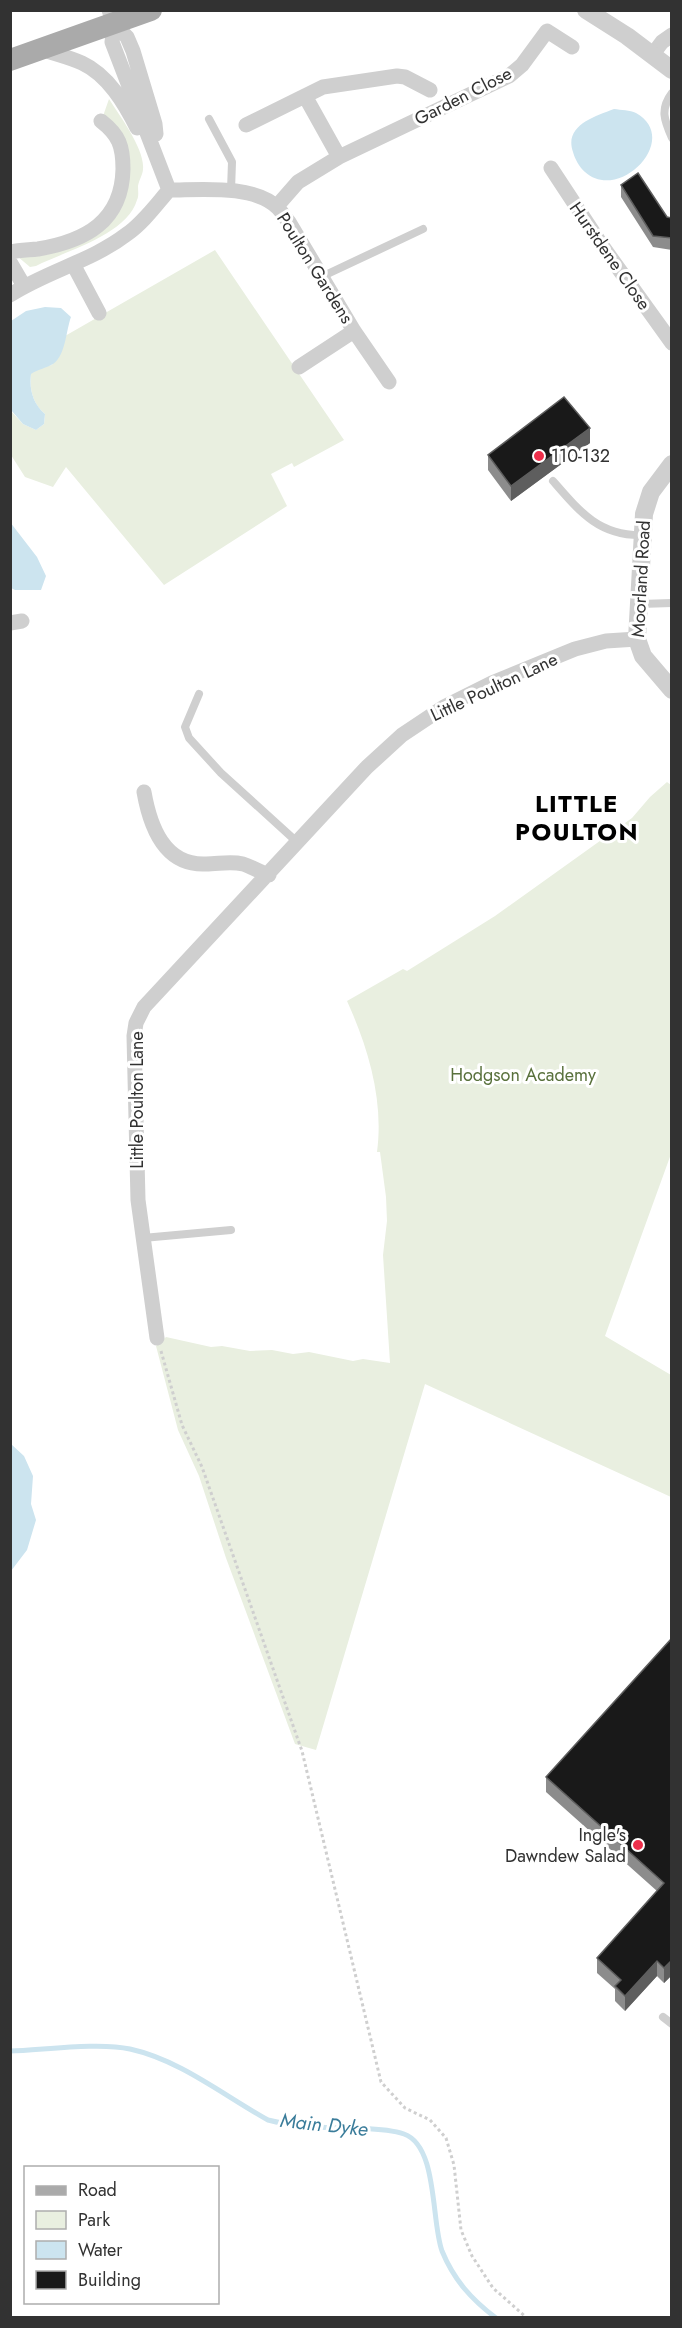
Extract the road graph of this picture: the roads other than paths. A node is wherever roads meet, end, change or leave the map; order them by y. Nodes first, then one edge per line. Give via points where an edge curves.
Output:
1 (151, 10) edge
2 (586, 10) edge
3 (111, 17) edge
4 (672, 35) edge
5 (572, 47) dead end
6 (41, 49) junction
7 (652, 54) junction
8 (10, 60) edge
9 (672, 70) edge
10 (430, 90) dead end
11 (672, 93) edge
12 (305, 96) junction
13 (210, 119) dead end
14 (101, 122) dead end
15 (246, 125) dead end
16 (672, 138) edge
17 (158, 157) junction
18 (339, 157) junction
19 (551, 168) dead end
20 (169, 190) junction
21 (231, 190) junction
22 (277, 206) junction
23 (423, 229) dead end
24 (10, 252) edge
25 (10, 262) edge
26 (73, 264) junction
27 (321, 277) junction
28 (24, 286) junction
29 (10, 295) edge
30 (99, 313) dead end
31 (354, 331) junction
32 (672, 343) edge
33 (299, 367) dead end
34 (389, 382) dead end
35 (672, 464) edge
36 (553, 482) dead end
37 (642, 535) junction
38 (672, 603) edge
39 (639, 604) junction
40 (637, 639) junction
41 (672, 690) edge
42 (199, 694) dead end
43 (144, 792) dead end
44 (297, 842) junction
45 (269, 875) junction
46 (231, 1230) dead end
47 (143, 1238) junction
48 (157, 1338) road end
49 (663, 2017) dead end
50 (672, 2024) edge

1 - 3 main road
2 - 7 street
3 - 6 main road
3 - 17 street via 112,42
3 - 17 street via 133,51 155,124
4 - 7 street
5 - 18 street, Garden Close via 551,26 509,76
6 - 8 main road
6 - 17 street via 82,63 106,80 128,110 141,138
7 - 9 street
10 - 12 street, Garden Close via 405,76 397,76 323,87
11 - 16 lane via 663,109
12 - 15 street, Garden Close
12 - 18 street
13 - 21 lane via 232,162
14 - 24 street via 114,131 122,151 121,188 111,212 102,224 76,238
17 - 20 street
18 - 22 street, Garden Close via 298,183
19 - 32 street, Hurstdene Close
20 - 21 street, Poulton Gardens
20 - 26 street via 128,234
21 - 22 street, Poulton Gardens
22 - 27 street, Poulton Gardens
23 - 27 lane
25 - 28 street
26 - 28 street
26 - 30 street
27 - 31 street, Poulton Gardens
28 - 29 street
31 - 33 street, Poulton Gardens
31 - 34 street, Poulton Gardens
35 - 37 street, Moorland Road via 651,492
36 - 37 lane via 593,524 626,536
37 - 39 street, Moorland Road
38 - 39 lane
39 - 40 street, Moorland Road
40 - 41 street, Moorland Road via 643,657
40 - 44 street, Little Poulton Lane via 575,649 444,706 376,759
42 - 44 lane via 185,726 189,738 221,773
43 - 45 street via 151,824 175,857 191,863 243,864
44 - 45 street, Little Poulton Lane
45 - 47 street, Little Poulton Lane via 144,1007 136,1023 136,1166
46 - 47 lane
47 - 48 street, Little Poulton Lane
49 - 50 lane

